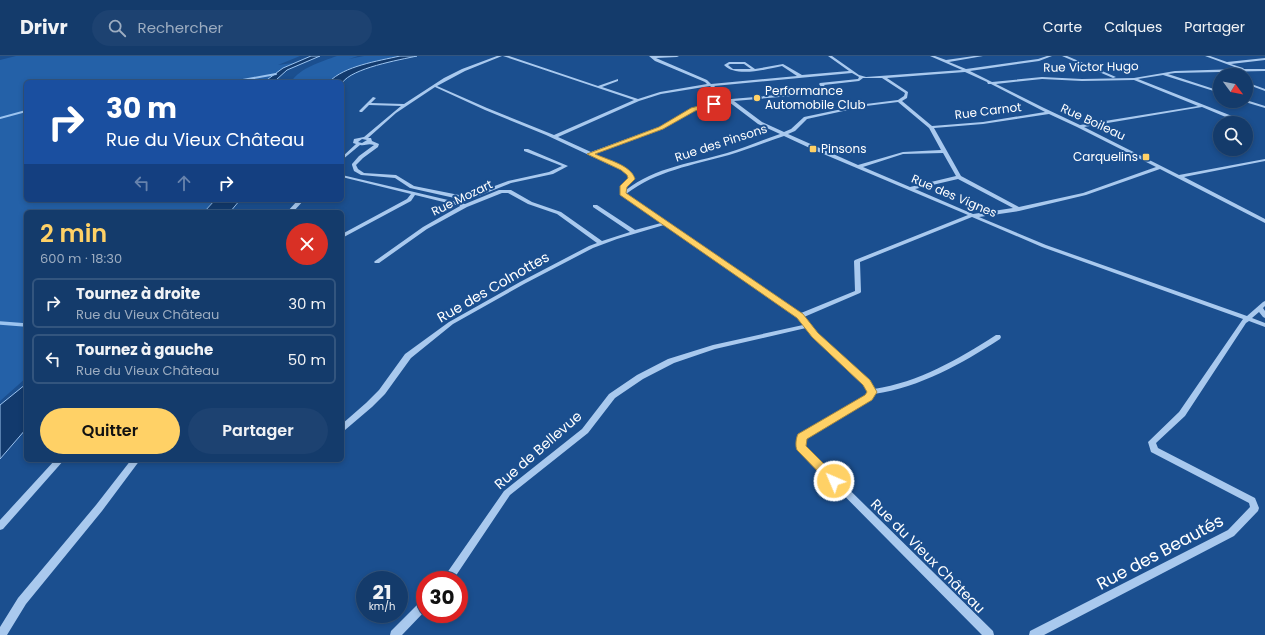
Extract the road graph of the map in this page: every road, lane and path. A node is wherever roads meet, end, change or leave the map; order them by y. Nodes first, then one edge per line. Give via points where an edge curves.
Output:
1 (500, 56) edge
2 (505, 56) edge
3 (677, 56) edge
4 (830, 56) edge
5 (932, 56) edge
6 (981, 56) edge
7 (1050, 56) edge
8 (1064, 56) edge
9 (1207, 56) edge
10 (652, 57) edge
11 (1265, 59) edge
12 (947, 61) junction
13 (1226, 63) junction
14 (1238, 68) edge
15 (753, 69) junction
16 (968, 70) junction
17 (1265, 70) edge
18 (1213, 71) edge
19 (1253, 71) edge
20 (852, 72) junction
21 (1161, 74) junction
22 (800, 76) junction
23 (883, 77) junction
24 (862, 78) junction
25 (1118, 79) junction
26 (1134, 79) junction
27 (616, 80) dead end
28 (989, 83) junction
29 (712, 84) junction
30 (435, 86) junction
31 (1253, 86) edge
32 (598, 87) junction
33 (1213, 90) edge
34 (1265, 90) edge
35 (374, 98) dead end
36 (638, 100) junction
37 (729, 100) junction
38 (899, 101) junction
39 (1253, 103) edge
40 (367, 104) junction
41 (404, 106) junction
42 (1203, 106) junction
43 (1265, 107) edge
44 (361, 111) dead end
45 (1047, 113) junction
46 (1228, 116) edge
47 (1079, 126) junction
48 (931, 127) junction
49 (783, 134) junction
50 (554, 137) junction
51 (367, 140) junction
52 (526, 150) dead end
53 (945, 151) junction
54 (590, 154) junction
55 (344, 157) edge
56 (1265, 160) edge
57 (858, 166) junction
58 (1161, 168) junction
59 (344, 176) edge
60 (959, 176) junction
61 (1178, 177) junction
62 (910, 189) junction
63 (414, 193) junction
64 (623, 194) junction
65 (299, 202) edge
66 (465, 206) junction
67 (595, 206) dead end
68 (1019, 209) junction
69 (292, 210) edge
70 (971, 216) junction
71 (1265, 221) edge
72 (665, 223) junction
73 (634, 232) junction
74 (344, 235) edge
75 (601, 243) junction
76 (377, 262) dead end
77 (1263, 305) edge
78 (800, 316) junction
79 (1265, 316) edge
80 (1249, 319) junction
81 (1265, 325) edge
82 (808, 326) junction
83 (998, 338) dead end
84 (872, 392) junction
85 (344, 426) edge
86 (58, 462) edge
87 (134, 462) edge
88 (0, 526) edge
89 (453, 571) edge
90 (416, 613) edge
91 (1, 635) edge
92 (395, 635) edge
93 (989, 635) edge
94 (1034, 635) edge

1 - 30 street via 472,66
2 - 32 street
3 - 10 street
4 - 20 street
5 - 12 street, Rue Boileau
6 - 12 street
7 - 16 street via 1039,60
8 - 25 street
9 - 13 street
10 - 29 street, Rue des Vignes
11 - 13 street
12 - 16 street, Rue Boileau
13 - 14 street
15 - 15 street via 745,63 726,65 734,70
15 - 22 street via 783,65
16 - 23 street
16 - 28 street, Rue Boileau
17 - 19 street, Rue Victor Hugo
18 - 21 street, Rue Victor Hugo
20 - 22 street
20 - 24 street
21 - 26 street, Rue Victor Hugo
21 - 33 street
22 - 29 street
23 - 24 street
23 - 38 street via 907,93 906,97
24 - 37 street via 822,84 827,92
25 - 26 street, Rue Victor Hugo
25 - 28 street, Rue Victor Hugo via 1042,78
26 - 42 street
27 - 32 street
28 - 45 street, Rue Boileau
29 - 36 street
29 - 37 street, Rue des Vignes
30 - 41 street
30 - 50 street
31 - 34 street
32 - 36 street
35 - 40 street
36 - 50 street
37 - 49 street, Rue des Vignes via 760,123
37 - 54 street via 693,110 661,128
38 - 48 street
38 - 49 street, Rue des Pinsons via 806,118 794,129
39 - 43 street
40 - 41 street
40 - 44 street
41 - 51 street via 392,114
42 - 46 street
42 - 47 street
45 - 47 street, Rue Boileau
45 - 48 street, Rue Carnot via 983,123
47 - 58 street, Rue Boileau
48 - 53 street
49 - 57 street, Rue des Vignes
49 - 64 street, Rue des Pinsons via 722,156 683,165 646,178 632,185
50 - 54 street
51 - 52 street via 377,144 354,165 356,170 363,174 396,177 412,187 459,197 474,196 510,182 551,173 566,166
51 - 55 street via 355,141 358,144
53 - 57 street via 903,153
53 - 60 street
54 - 64 street via 630,174 632,179 623,186
56 - 61 street
57 - 62 street, Rue des Vignes
58 - 61 street, Rue Boileau
58 - 68 street via 1084,194
59 - 63 street
60 - 62 street
60 - 68 street
61 - 71 street, Rue Boileau
62 - 70 street, Rue des Vignes
63 - 66 street
63 - 74 street via 409,200
64 - 72 street
65 - 69 street
66 - 75 street, Rue Mozart via 498,192 509,191 530,203 559,213
66 - 76 street, Rue Mozart via 426,228
67 - 73 street
68 - 70 street
70 - 78 street via 858,262 858,292
70 - 80 street, Rue des Vignes via 1044,246
72 - 73 street, Rue des Colnottes
72 - 78 street
73 - 75 street, Rue des Colnottes
75 - 85 street, Rue des Colnottes via 529,279 451,323 408,356 382,392
77 - 79 street
77 - 80 street
78 - 82 street
80 - 81 street, Rue des Vignes
80 - 94 street, Rue des Beautés via 1244,322 1182,414 1152,442 1154,450 1252,501 1255,508 1231,533
82 - 84 street
82 - 89 street, Rue de Bellevue via 713,347 671,361 645,374 612,396 585,431 507,493
83 - 84 street via 939,372 889,390
84 - 93 street, Rue du Vieux Château via 868,398 802,437 801,447
86 - 88 street
87 - 91 street via 22,600
90 - 92 street

